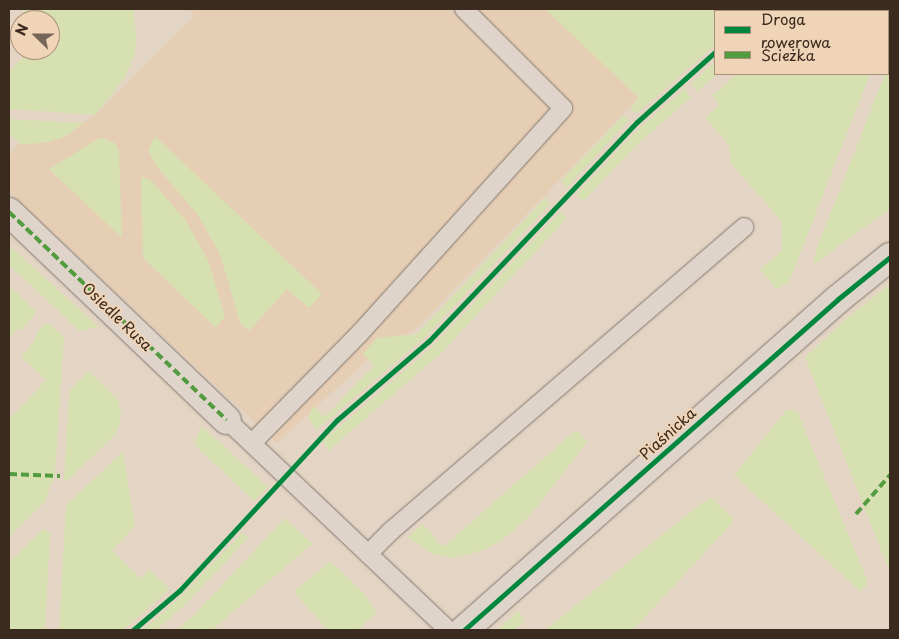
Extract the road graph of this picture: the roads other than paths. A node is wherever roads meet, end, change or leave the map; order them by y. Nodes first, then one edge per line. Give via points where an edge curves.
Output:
1 (464, 9) edge
2 (9, 212) edge
3 (744, 227) dead end
4 (890, 257) edge
5 (227, 420) joint
6 (252, 444) junction
7 (368, 554) junction
8 (448, 630) edge
9 (464, 630) edge

1 - 6 lane via 563,108 366,326
2 - 5 street, Osiedle Rusa
3 - 7 lane
4 - 9 street, Piaśnicka via 831,305
5 - 6 lane
6 - 7 lane
7 - 8 lane

